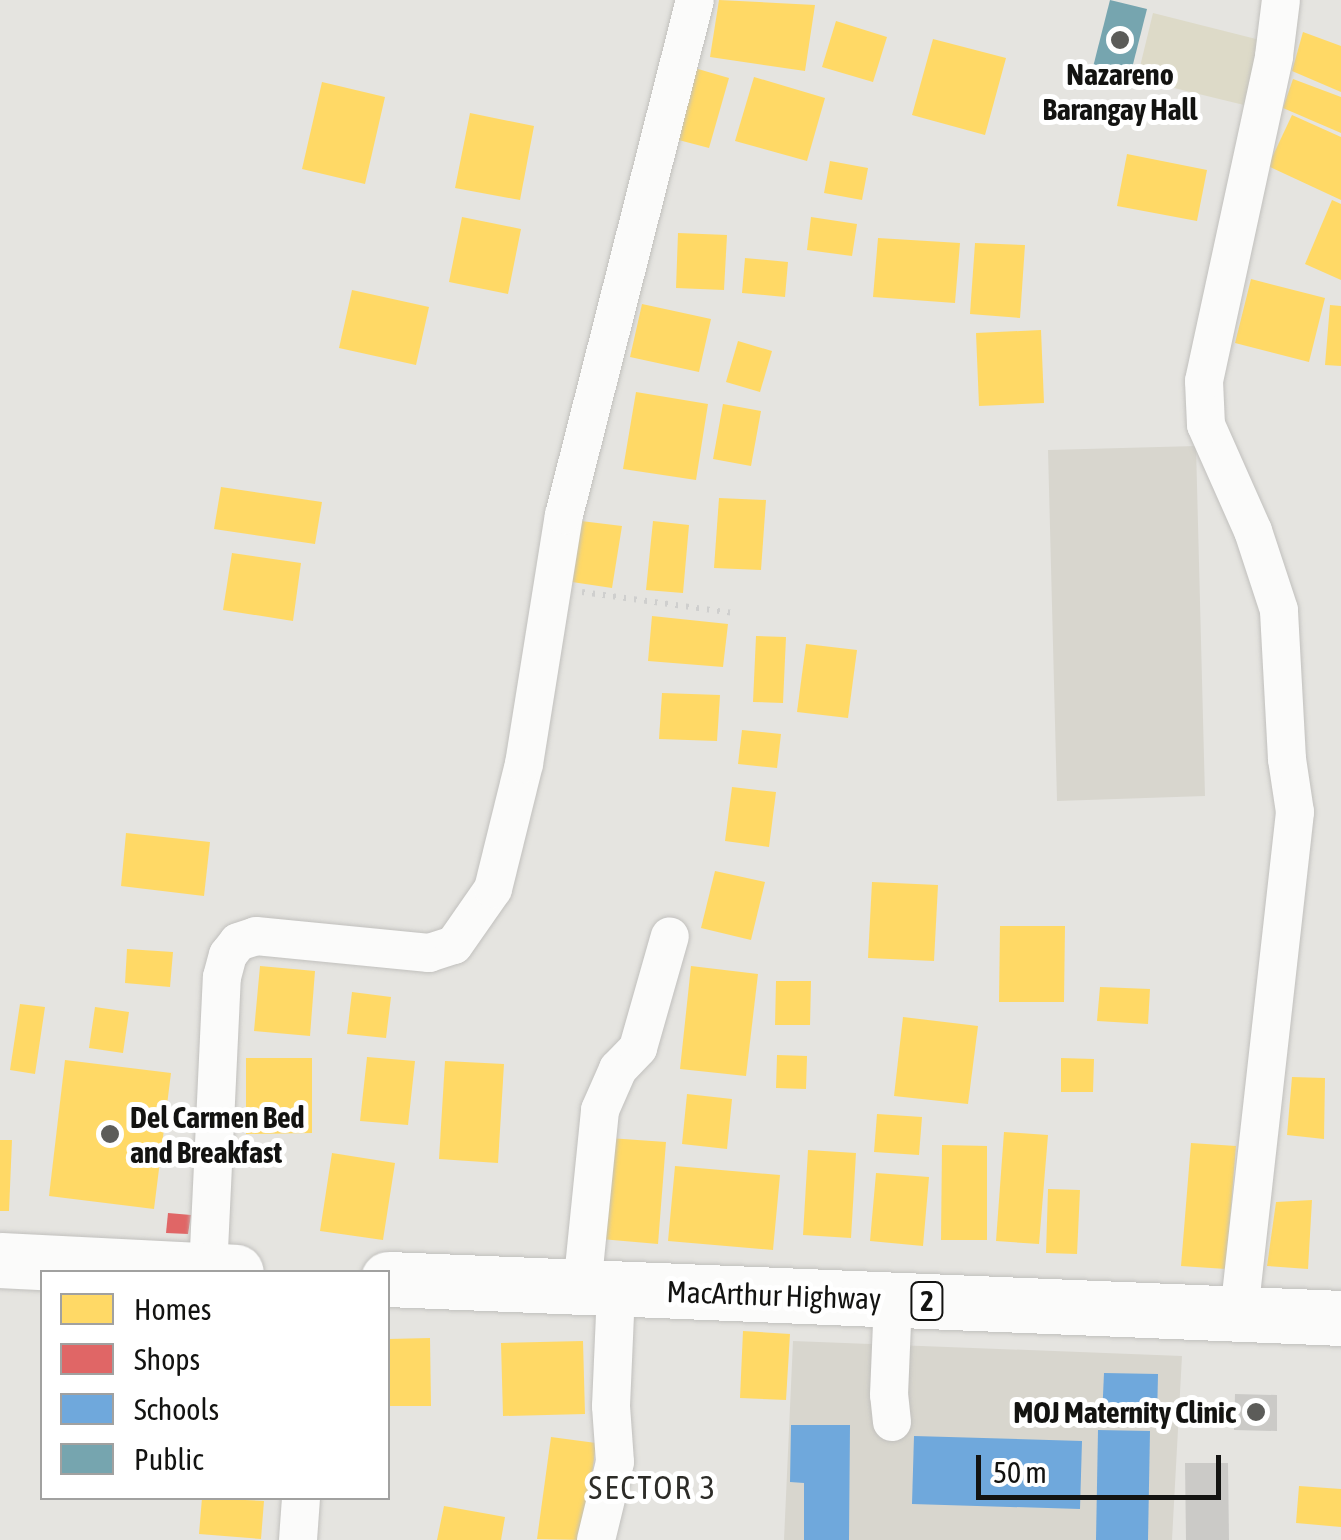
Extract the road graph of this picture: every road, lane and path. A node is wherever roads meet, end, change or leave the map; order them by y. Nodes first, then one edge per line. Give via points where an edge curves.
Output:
1 (695, 0) edge
2 (1281, 0) edge
3 (566, 590) dead end
4 (733, 613) dead end
5 (670, 936) dead end
6 (0, 1260) edge
7 (189, 1270) edge
8 (208, 1270) edge
9 (390, 1279) edge
10 (599, 1289) junction
11 (893, 1300) junction
12 (1239, 1314) junction
13 (1341, 1318) edge
14 (892, 1422) dead end
15 (300, 1500) edge
16 (298, 1540) edge
17 (596, 1540) edge

1 - 8 street via 568,498 524,764 493,889 454,945 429,953 256,936 238,942 222,977
2 - 12 street via 1204,381 1206,424 1279,610 1295,812
3 - 4 path
5 - 10 street via 638,1048 618,1069 600,1110
6 - 7 highway
9 - 10 highway, MacArthur Highway / 2
10 - 11 highway, MacArthur Highway / 2
10 - 17 street via 615,1462
11 - 12 highway, MacArthur Highway / 2
11 - 14 street
12 - 13 highway, MacArthur Highway / 2
15 - 16 street

